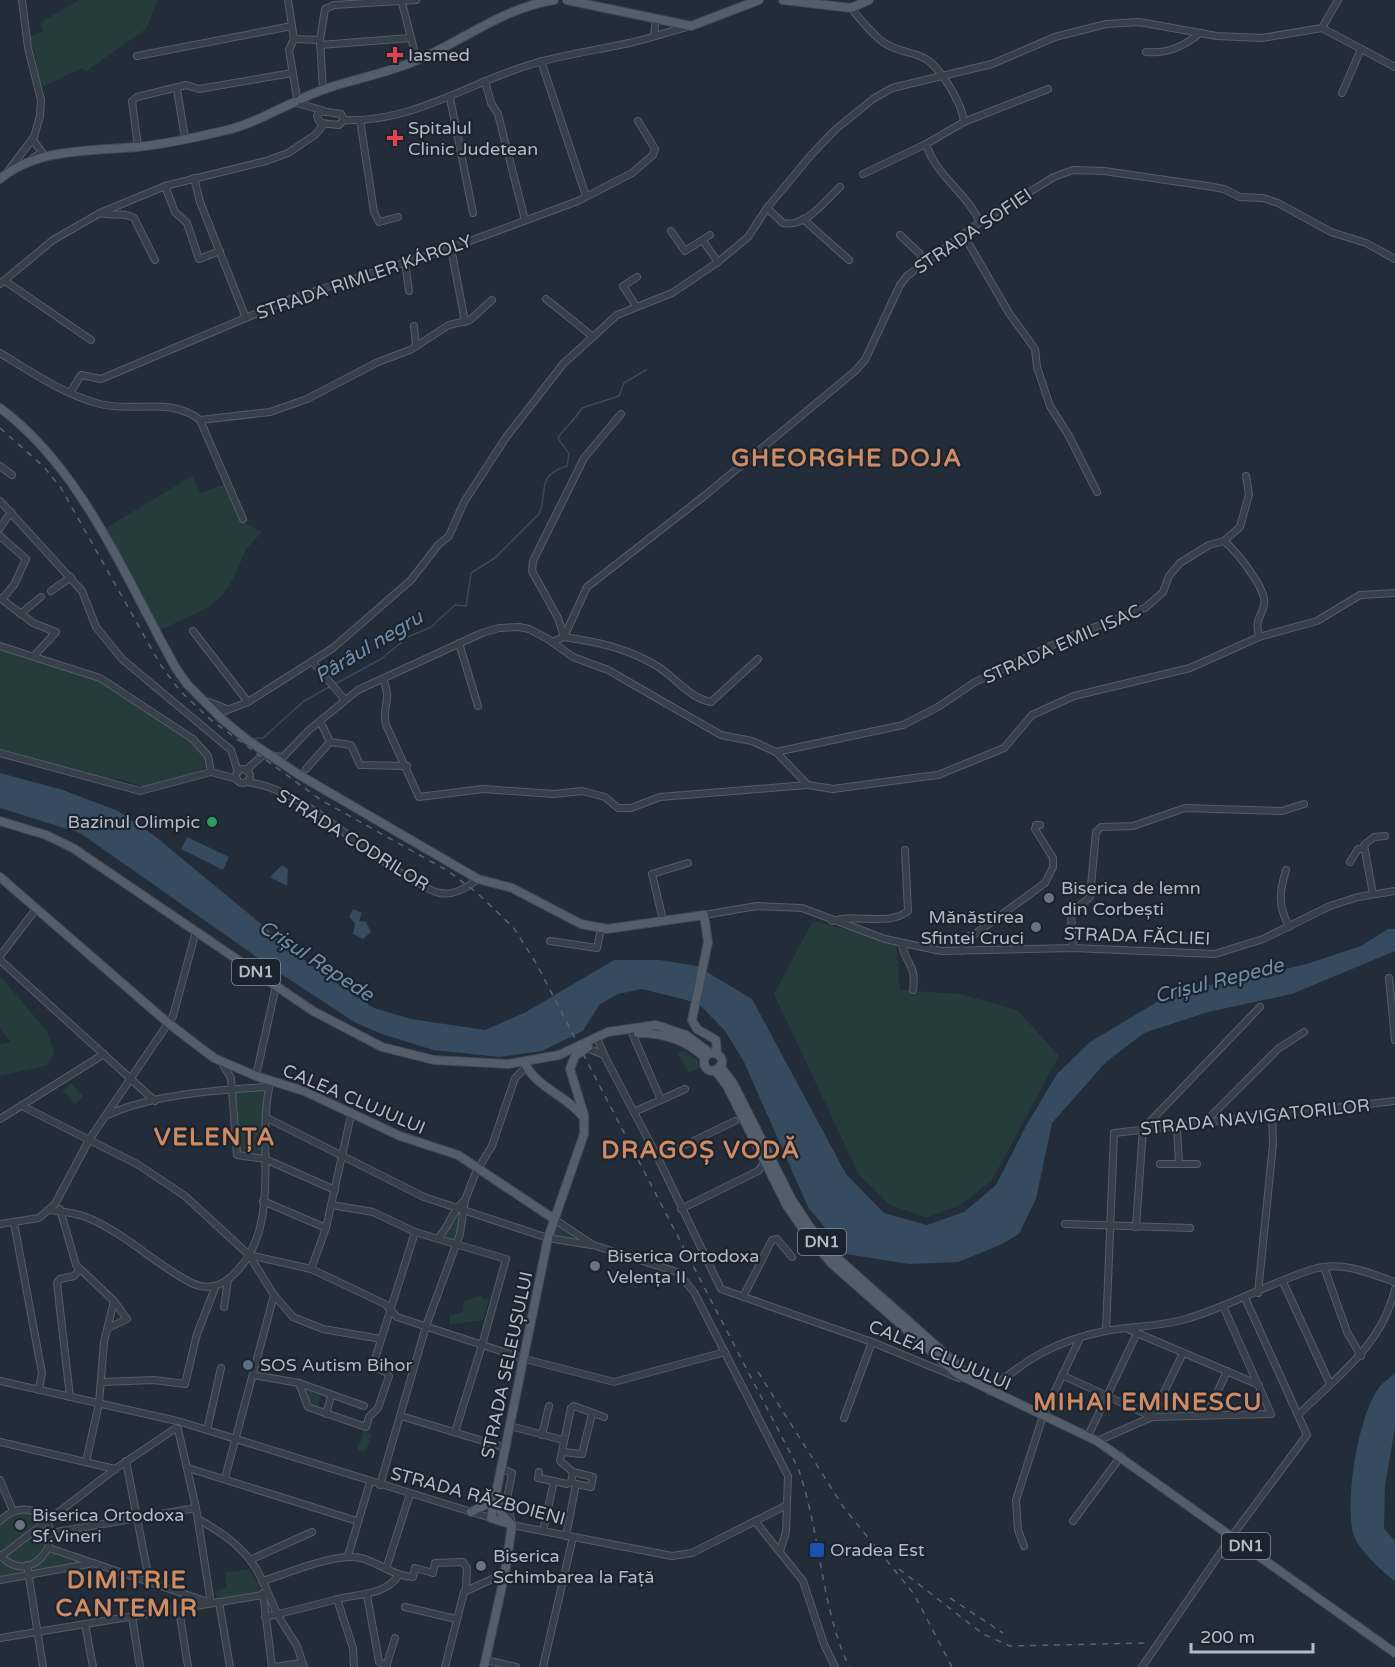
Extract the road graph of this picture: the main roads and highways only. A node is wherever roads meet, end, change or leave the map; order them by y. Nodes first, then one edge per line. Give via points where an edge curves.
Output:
1 (554, 0) edge
2 (567, 0) edge
3 (759, 0) edge
4 (783, 0) edge
5 (869, 0) edge
6 (531, 3) edge
7 (45, 159) junction
8 (2, 178) edge
9 (0, 408) edge
10 (0, 821) edge
11 (0, 877) edge
12 (710, 1053) junction
13 (528, 1064) junction
14 (718, 1068) junction
15 (584, 1119) junction
16 (554, 1219) junction
17 (926, 1342) junction
18 (931, 1351) junction
19 (960, 1368) junction
20 (971, 1382) junction
21 (495, 1494) junction
22 (471, 1512) road end
23 (491, 1518) joint
24 (512, 1525) junction
25 (1395, 1653) edge
26 (485, 1664) edge

1 - 6 main road
2 - 3 main road via 691,26
4 - 5 main road via 851,8
6 - 7 main road via 485,23 417,61 323,90 231,130 138,147 87,149
7 - 8 main road
7 - 8 main road via 21,163
9 - 12 main road, STRADA FĂCLIEI, bridge via 36,438 71,481 177,670 219,717 246,739 478,879 512,888 581,924 601,929 704,915 708,942 692,1010 693,1024 716,1040
10 - 13 main road, DN1 via 73,848 276,986 362,1038 409,1056 474,1064
11 - 16 main road, CALEA CLUJULUI via 168,1023 222,1063 270,1083 304,1090 400,1137 458,1155
12 - 13 main road, DN1 via 686,1035 656,1025 608,1032 576,1049
12 - 14 main road, DN1 via 722,1061
12 - 14 main road, DN1 via 705,1066
12 - 15 main road, DN1 via 666,1036 632,1033 598,1040 575,1056 570,1069
13 - 15 main road via 541,1085 578,1110
14 - 17 main road, DN1 via 733,1083 792,1200 814,1233
14 - 17 main road, DN1 via 787,1206 831,1263
15 - 16 main road, DN1 via 580,1148
16 - 21 main road, STRADA SELEUȘULUI
17 - 18 main road, DN1
17 - 19 main road, DN1
18 - 19 main road via 937,1350
18 - 20 main road, DN1
19 - 20 main road, DN1
20 - 25 main road, CALEA CLUJULUI / DN1 via 1088,1436 1121,1456
21 - 22 main road
21 - 23 main road, STRADA SELEUȘULUI
21 - 24 main road via 500,1510
23 - 24 main road, STRADA RĂZBOIENI
24 - 26 main road

